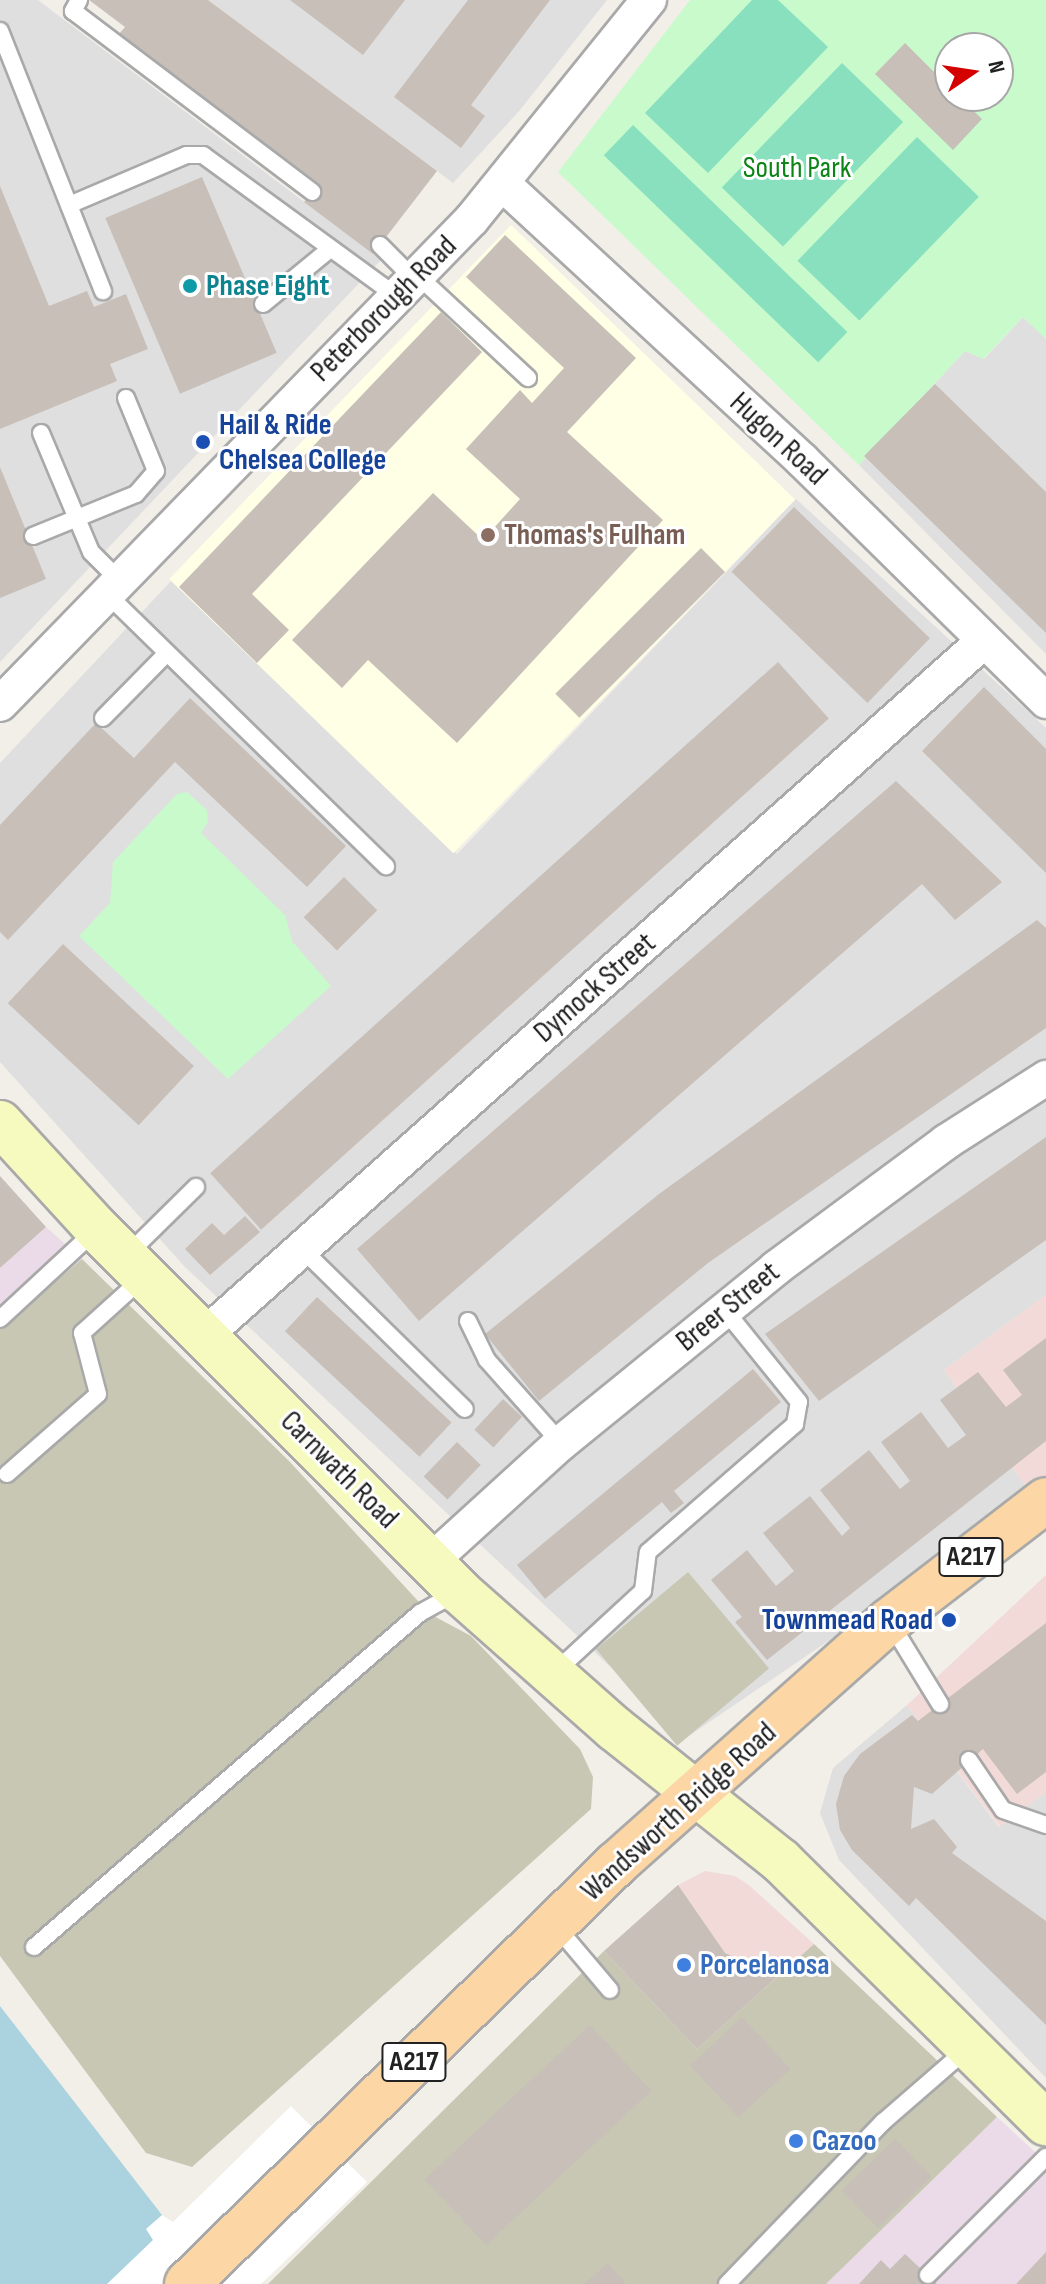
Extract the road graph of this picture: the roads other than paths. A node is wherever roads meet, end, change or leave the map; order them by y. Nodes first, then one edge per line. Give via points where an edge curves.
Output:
1 (79, 0) edge
2 (649, 0) edge
3 (0, 31) edge
4 (503, 184) junction
5 (312, 192) dead end
6 (69, 205) junction
7 (380, 245) dead end
8 (330, 249) junction
9 (407, 282) junction
10 (103, 291) dead end
11 (263, 304) dead end
12 (528, 378) dead end
13 (126, 398) dead end
14 (41, 433) dead end
15 (77, 518) junction
16 (33, 536) dead end
17 (113, 587) junction
18 (984, 641) junction
19 (167, 653) junction
20 (1046, 701) edge
21 (0, 704) edge
22 (103, 718) dead end
23 (386, 866) dead end
24 (1046, 1078) edge
25 (0, 1123) edge
26 (196, 1187) dead end
27 (300, 1247) junction
28 (123, 1254) junction
29 (724, 1309) junction
30 (0, 1319) edge
31 (468, 1321) dead end
32 (205, 1335) junction
33 (465, 1409) dead end
34 (561, 1443) junction
35 (7, 1474) dead end
36 (1046, 1500) edge
37 (445, 1576) junction
38 (889, 1621) junction
39 (553, 1674) junction
40 (940, 1704) dead end
41 (969, 1760) dead end
42 (698, 1796) junction
43 (1046, 1825) edge
44 (554, 1923) junction
45 (34, 1947) dead end
46 (610, 1990) dead end
47 (968, 2048) junction
48 (1046, 2123) edge
49 (1046, 2157) edge
50 (928, 2275) dead end
51 (187, 2284) edge
52 (727, 2284) edge

1 - 5 lane via 73,11
2 - 4 street, Peterborough Road
3 - 6 lane
4 - 9 street, Peterborough Road
4 - 18 street, Hugon Road via 803,461
6 - 8 lane via 187,155 203,155
6 - 10 lane
7 - 9 lane
8 - 9 lane
8 - 11 lane
9 - 12 lane
9 - 17 street, Peterborough Road
13 - 15 lane via 156,471 136,494
14 - 15 lane
15 - 16 lane
15 - 17 lane
17 - 19 lane
17 - 21 street, Peterborough Road
18 - 20 street, Hugon Road
18 - 27 street, Dymock Street
19 - 22 lane
19 - 23 lane
24 - 29 street, Breer Street via 946,1142
25 - 28 street, Carnwath Road
26 - 28 lane
27 - 32 street, Dymock Street
27 - 33 lane
28 - 30 lane
28 - 32 street, Carnwath Road
28 - 35 lane via 82,1333 98,1394
29 - 34 street, Breer Street
29 - 39 lane via 799,1402 795,1424 648,1552 643,1591
31 - 34 lane via 487,1360
32 - 37 street, Carnwath Road
34 - 37 street, Breer Street
36 - 38 main road, Wandsworth Bridge Road / A217
37 - 39 street, Carnwath Road
37 - 45 lane via 398,1632
38 - 40 lane
38 - 42 main road, Wandsworth Bridge Road / A217
39 - 42 street, Carnwath Road
41 - 43 lane via 1003,1810
42 - 44 main road, Wandsworth Bridge Road / A217
42 - 47 street via 781,1861
44 - 46 lane
44 - 51 main road, Wandsworth Bridge Road / A217
47 - 48 street
47 - 52 lane via 883,2122
49 - 50 lane

